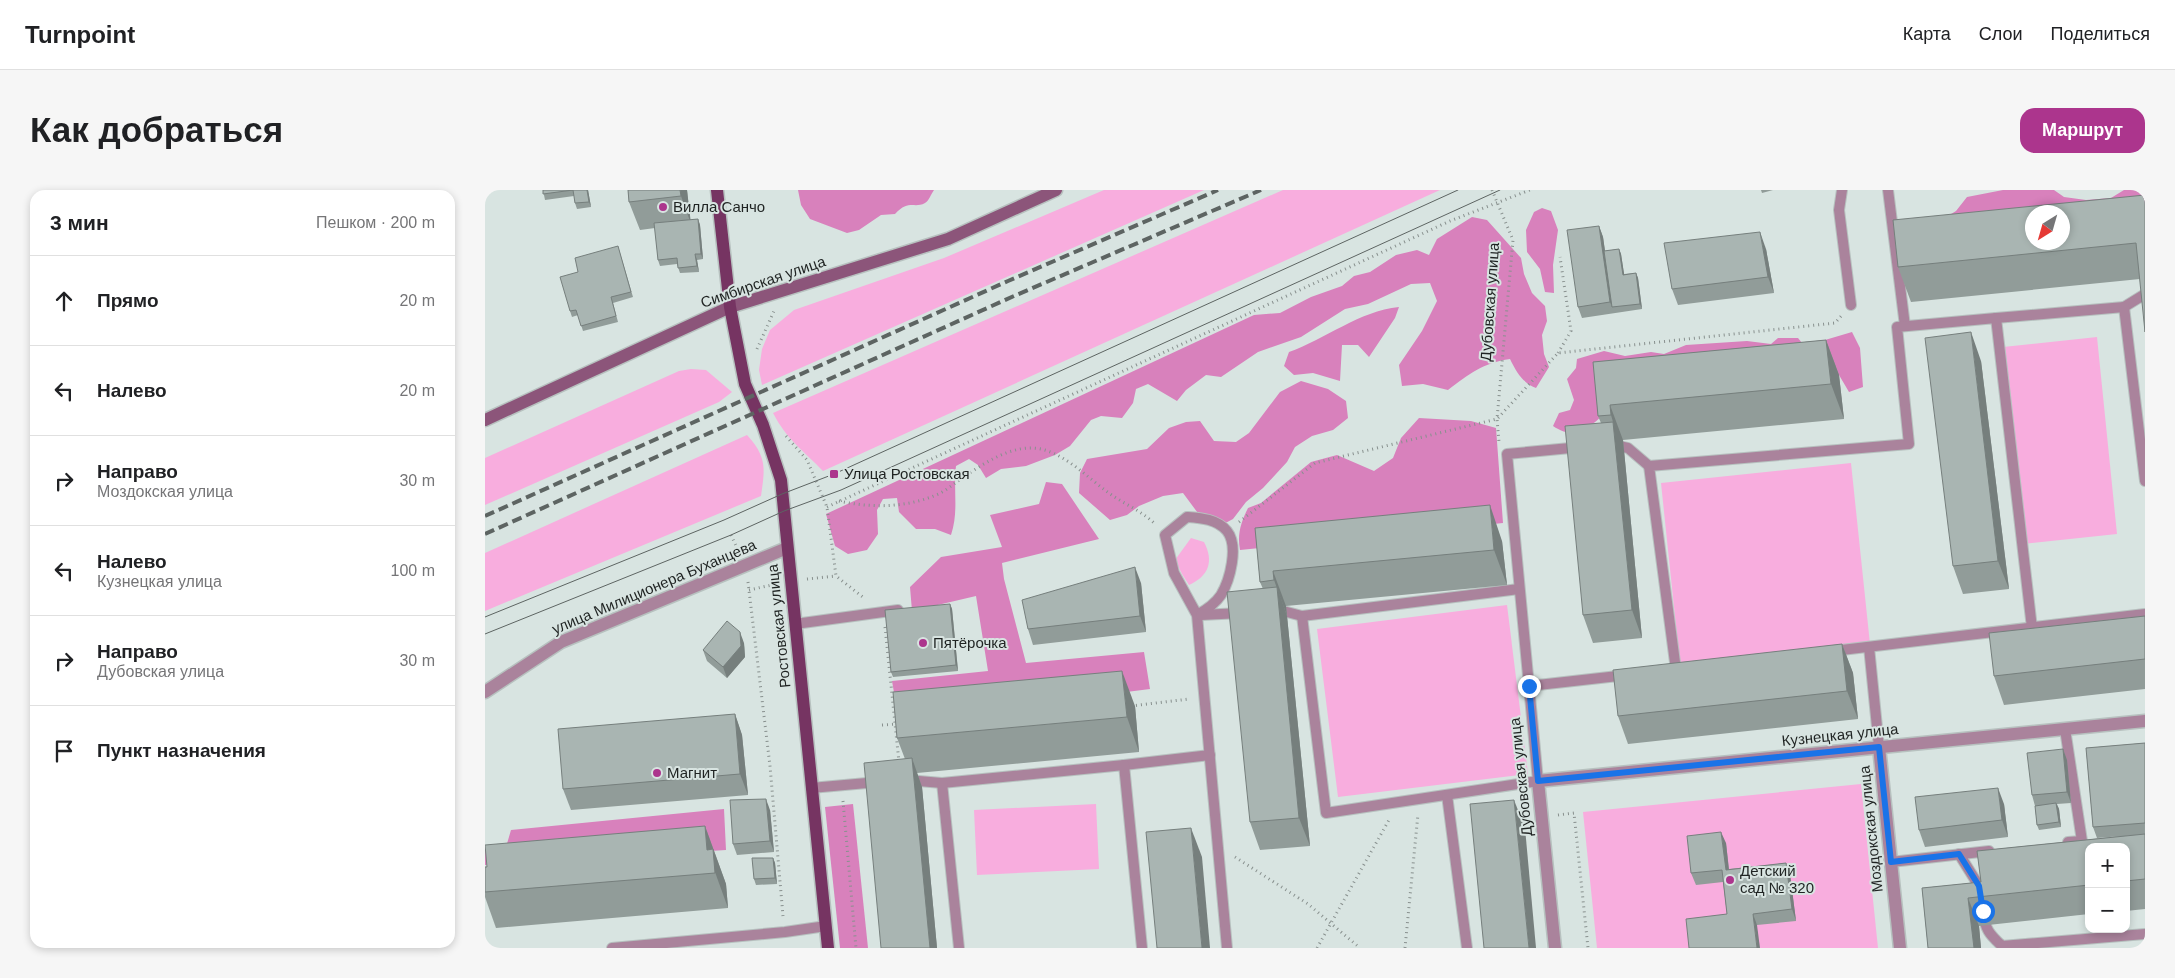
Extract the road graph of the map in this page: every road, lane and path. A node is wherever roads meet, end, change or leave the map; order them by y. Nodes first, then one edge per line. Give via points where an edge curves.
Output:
1 (717, 190) edge
2 (1056, 190) edge
3 (1492, 190) edge
4 (1530, 190) edge
5 (1842, 190) edge
6 (1888, 190) edge
7 (1496, 204) junction
8 (1560, 256) dead end
9 (782, 291) junction
10 (2145, 294) edge
11 (1851, 304) joint
12 (730, 307) junction
13 (2124, 307) junction
14 (1996, 318) junction
15 (1905, 326) junction
16 (1558, 353) junction
17 (756, 357) dead end
18 (1497, 419) junction
19 (485, 420) edge
20 (783, 432) dead end
21 (1649, 466) junction
22 (2145, 481) edge
23 (839, 501) junction
24 (1159, 528) dead end
25 (1227, 531) junction
26 (731, 535) dead end
27 (787, 548) junction
28 (746, 565) junction
29 (1519, 589) junction
30 (901, 610) edge
31 (2145, 614) edge
32 (1197, 615) junction
33 (1302, 616) junction
34 (795, 624) junction
35 (2032, 628) junction
36 (1869, 647) junction
37 (1821, 653) edge
38 (1676, 670) edge
39 (1637, 674) edge
40 (1529, 686) junction
41 (485, 692) edge
42 (1205, 698) junction
43 (1125, 707) edge
44 (2145, 721) edge
45 (905, 724) edge
46 (883, 725) dead end
47 (896, 725) junction
48 (2065, 729) junction
49 (1879, 747) junction
50 (1210, 756) junction
51 (1124, 765) junction
52 (899, 771) edge
53 (1538, 781) junction
54 (942, 783) junction
55 (842, 785) junction
56 (811, 788) junction
57 (1447, 795) junction
58 (1419, 799) junction
59 (1398, 802) junction
60 (1542, 816) junction
61 (2054, 844) edge
62 (1218, 846) junction
63 (1997, 850) edge
64 (1959, 854) junction
65 (1891, 862) junction
66 (1330, 923) junction
67 (826, 926) junction
68 (785, 932) junction
69 (2145, 934) edge
70 (2002, 947) edge
71 (612, 948) edge
72 (828, 948) edge
73 (856, 948) edge
74 (959, 948) edge
75 (1142, 948) edge
76 (1227, 948) edge
77 (1317, 948) edge
78 (1360, 948) edge
79 (1405, 948) edge
80 (1467, 948) edge
81 (1555, 948) edge
82 (1589, 948) edge
83 (1900, 948) edge

1 - 12 main road, Ростовская улица
2 - 9 main road, Симбирская улица via 949,239
3 - 7 path, Дубовская улица
4 - 7 path
5 - 11 lane via 1839,210
6 - 15 lane
7 - 18 path, Дубовская улица via 1513,240
7 - 23 path via 1451,221
8 - 16 path via 1571,331
9 - 12 main road, Симбирская улица
9 - 17 path via 782,300 764,330
10 - 13 lane
11 - 16 path via 1835,323
12 - 19 main road, Симбирская улица
12 - 27 main road, Ростовская улица via 745,384 781,480
13 - 14 lane
13 - 22 lane
14 - 15 lane
14 - 35 lane
15 - 21 lane via 1897,327 1909,444
16 - 18 path
18 - 25 path via 1315,463
20 - 23 path via 807,460 827,507
21 - 29 lane, Дубовская улица via 1623,445 1507,454
21 - 38 lane
23 - 24 path via 888,506 914,503 938,495 996,458 1019,449 1041,449 1067,461
25 - 32 lane via 1232,544 1227,578 1216,601
25 - 32 lane via 1215,522 1187,517 1165,535 1175,573
26 - 28 path
27 - 28 street, улица Милиционера Буханцева
27 - 34 main road, Ростовская улица
28 - 41 street, улица Милиционера Буханцева via 561,642
28 - 68 path via 770,766
29 - 33 lane
29 - 40 lane, Дубовская улица
30 - 34 lane
31 - 35 lane
32 - 33 lane via 1287,612
32 - 42 lane
33 - 59 lane via 1326,813
34 - 56 main road, Ростовская улица
35 - 36 lane
36 - 37 lane
36 - 49 lane, Моздокская улица
39 - 40 lane
40 - 53 lane, Дубовская улица
42 - 43 path
42 - 50 lane
44 - 48 street, Кузнецкая улица
45 - 47 path
46 - 47 path
47 - 52 path
48 - 49 street, Кузнецкая улица
48 - 61 lane via 2087,842
49 - 53 street, Кузнецкая улица
49 - 65 street, Моздокская улица
50 - 51 lane
50 - 62 lane
51 - 54 lane
51 - 75 lane
53 - 57 lane
53 - 60 street, Дубовская улица
54 - 55 lane via 912,779
54 - 74 lane
55 - 56 lane
55 - 73 path
56 - 67 main road, Ростовская улица
57 - 58 lane
57 - 80 lane
58 - 59 lane
58 - 79 path
59 - 66 path
60 - 81 street, Дубовская улица
60 - 82 path via 1574,813
62 - 66 path via 1308,904
62 - 76 lane
63 - 64 lane
64 - 65 lane
64 - 70 lane via 1979,886 1985,925
65 - 83 street, Моздокская улица
66 - 77 path
66 - 78 path
67 - 68 lane
67 - 72 main road, Ростовская улица
68 - 71 lane
69 - 70 lane

